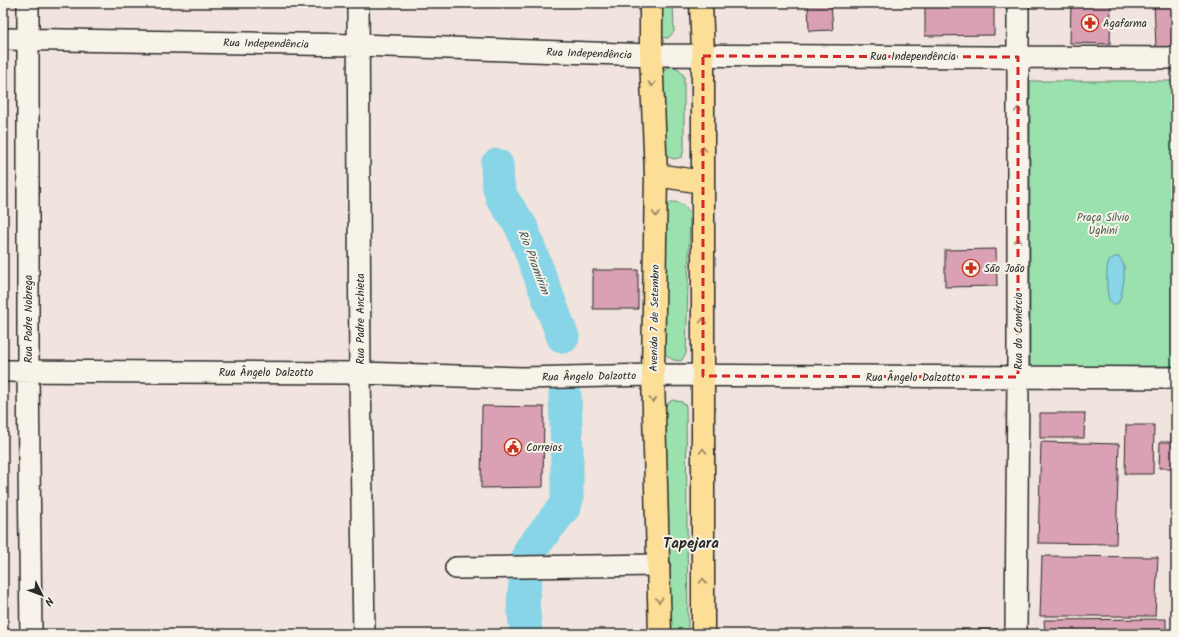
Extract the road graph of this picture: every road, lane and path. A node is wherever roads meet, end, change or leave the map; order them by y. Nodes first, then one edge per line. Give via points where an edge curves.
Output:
1 (28, 3) edge
2 (358, 3) edge
3 (651, 3) edge
4 (702, 3) edge
5 (1018, 3) edge
6 (3, 39) edge
7 (29, 39) junction
8 (358, 45) junction
9 (651, 55) junction
10 (703, 56) junction
11 (1018, 56) junction
12 (1176, 58) edge
13 (656, 175) junction
14 (703, 182) junction
15 (3, 371) edge
16 (28, 371) junction
17 (360, 373) junction
18 (653, 375) junction
19 (703, 376) junction
20 (1018, 377) junction
21 (1176, 378) edge
22 (659, 565) junction
23 (456, 568) dead end
24 (31, 634) edge
25 (364, 634) edge
26 (660, 634) edge
27 (703, 634) edge
28 (1016, 634) edge

1 - 7 street, Rua Padre Nobrega
2 - 8 street, Rua Padre Anchieta
3 - 9 main road, Avenida 7 de Setembro
4 - 10 main road
5 - 11 street, Rua do Comércio
6 - 7 street, Rua Independência
7 - 8 street, Rua Independência
7 - 16 street, Rua Padre Nobrega
8 - 9 street, Rua Independência
8 - 17 street, Rua Padre Anchieta
9 - 10 street, Rua Independência
9 -> 13 main road, Avenida 7 de Setembro
10 - 11 street, Rua Independência
14 -> 10 main road
11 - 12 street, Rua Independência
20 -> 11 street, Rua do Comércio
13 - 14 main road
13 -> 18 main road, Avenida 7 de Setembro
19 -> 14 main road
15 - 16 street, Rua Ângelo Dalzotto
16 - 17 street, Rua Ângelo Dalzotto
16 - 24 street, Rua Padre Nobrega
17 - 18 street, Rua Ângelo Dalzotto via 523,378
17 - 25 street, Rua Padre Anchieta
18 - 19 street, Rua Ângelo Dalzotto
18 -> 22 main road, Avenida 7 de Setembro
19 - 20 street, Rua Ângelo Dalzotto
27 -> 19 main road
20 - 21 street, Rua Ângelo Dalzotto
20 - 28 street, Rua do Comércio
22 - 23 street
22 -> 26 main road, Avenida 7 de Setembro

